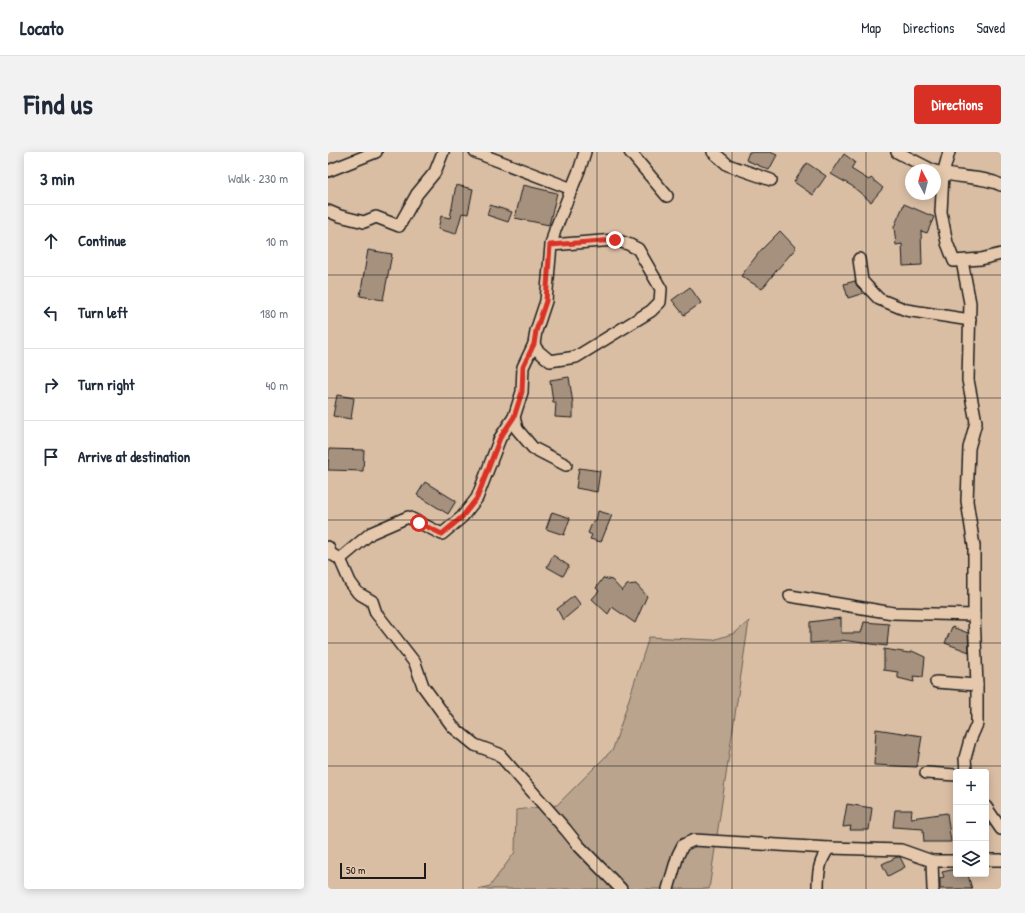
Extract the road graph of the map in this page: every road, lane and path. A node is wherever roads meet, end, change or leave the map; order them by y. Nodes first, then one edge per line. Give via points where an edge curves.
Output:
1 (376, 152) edge
2 (443, 152) edge
3 (475, 152) edge
4 (584, 152) edge
5 (630, 152) edge
6 (713, 152) edge
7 (897, 152) edge
8 (949, 152) edge
9 (920, 164) edge
10 (941, 169) edge
11 (328, 171) edge
12 (941, 173) edge
13 (771, 180) dead end
14 (1001, 186) edge
15 (572, 189) junction
16 (667, 196) dead end
17 (940, 200) edge
18 (328, 211) edge
19 (550, 245) junction
20 (1001, 254) edge
21 (859, 259) dead end
22 (962, 261) junction
23 (970, 320) junction
24 (534, 344) junction
25 (514, 417) junction
26 (566, 465) dead end
27 (328, 547) edge
28 (340, 559) junction
29 (790, 596) dead end
30 (974, 615) junction
31 (936, 682) dead end
32 (977, 685) junction
33 (966, 769) edge
34 (926, 773) dead end
35 (953, 774) edge
36 (989, 811) edge
37 (1001, 829) edge
38 (829, 848) junction
39 (989, 860) edge
40 (1001, 860) edge
41 (932, 861) junction
42 (953, 861) edge
43 (621, 889) edge
44 (668, 889) edge
45 (818, 889) edge
46 (933, 889) edge

1 - 11 street
2 - 18 street via 435,172 417,194 399,226 376,217 364,222
3 - 15 street
4 - 15 street
5 - 16 street
6 - 13 street via 728,165
7 - 9 street
8 - 10 street
12 - 14 street via 994,182
15 - 19 street
17 - 22 street via 947,243 954,261
19 - 24 street via 546,301
19 - 24 street via 615,240 638,249 661,289 660,302 651,311 576,357 550,361
20 - 22 street
21 - 23 street via 862,281 879,299 906,310
22 - 23 street via 970,303
23 - 30 street via 968,380 976,422 969,448 967,501 974,546
24 - 25 street via 523,367 522,392
25 - 26 street via 517,429 533,448
25 - 28 street via 500,438 477,498 462,517 442,534 408,517 371,533
27 - 28 street via 331,554
28 - 43 street via 350,582 358,592 372,601 376,613 415,663 423,686 453,727 475,746 499,754 578,845
29 - 30 street via 892,613
30 - 32 street
31 - 32 street
32 - 33 street via 977,724 965,758
34 - 35 street
36 - 37 street
38 - 41 street via 901,850
38 - 44 street via 694,840 683,844
38 - 45 street via 821,861
39 - 40 street
41 - 42 street
41 - 46 street

